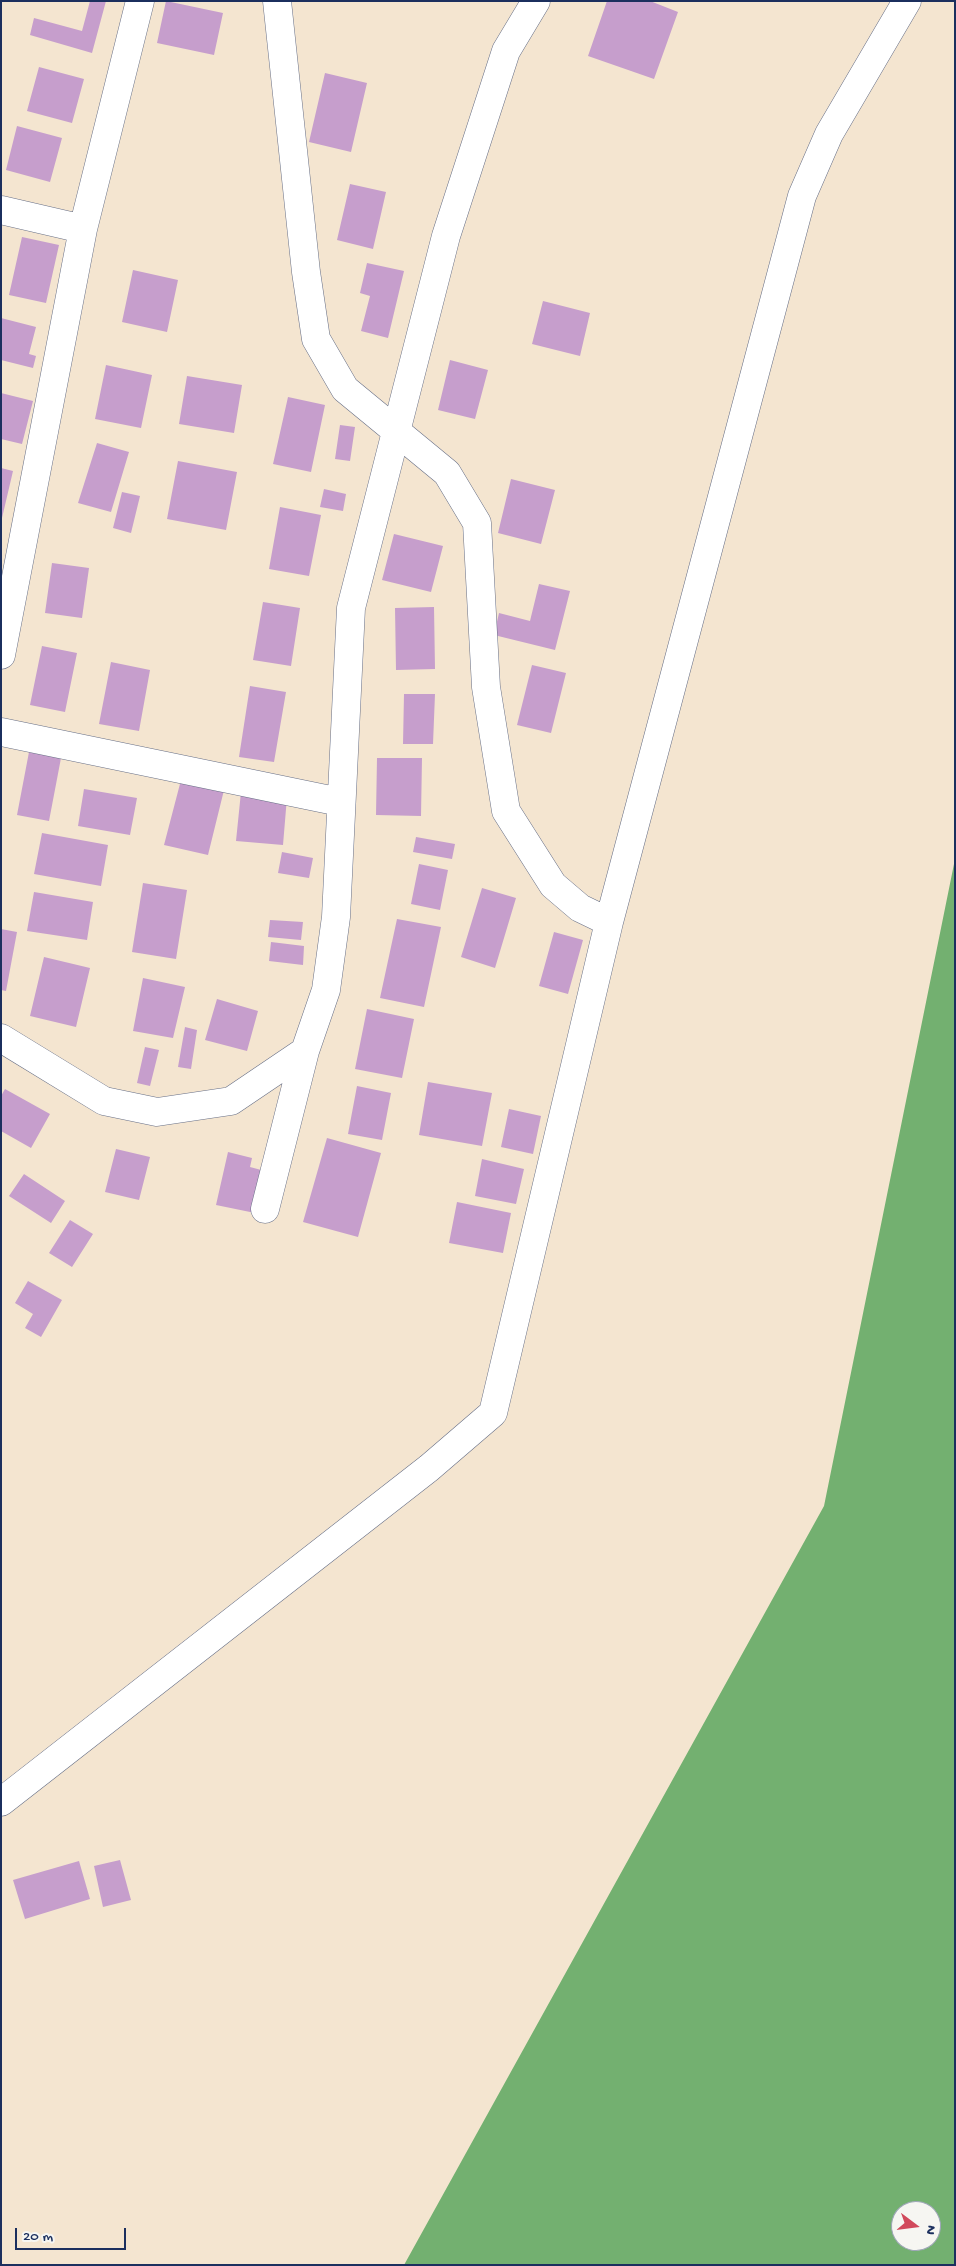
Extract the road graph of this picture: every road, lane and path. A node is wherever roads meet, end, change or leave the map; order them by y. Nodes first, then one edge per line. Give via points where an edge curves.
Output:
1 (140, 1) edge
2 (278, 1) edge
3 (536, 1) edge
4 (907, 1) edge
5 (1, 210) edge
6 (83, 229) junction
7 (396, 430) junction
8 (1, 655) edge
9 (1, 732) edge
10 (340, 802) junction
11 (609, 922) junction
12 (1, 1038) edge
13 (305, 1051) junction
14 (265, 1209) dead end
15 (1, 1802) edge

1 - 6 street
2 - 7 street via 316,340 345,389
3 - 7 street via 506,51 446,236
4 - 11 street via 829,134 802,196
5 - 6 street
6 - 8 street
7 - 10 street via 351,608
7 - 11 street via 447,473 477,523 486,687 506,811 552,885 580,908
9 - 10 street
10 - 13 street via 336,917 327,981
11 - 15 street via 493,1413 429,1468
12 - 13 street via 104,1101 157,1112 231,1101
13 - 14 street

